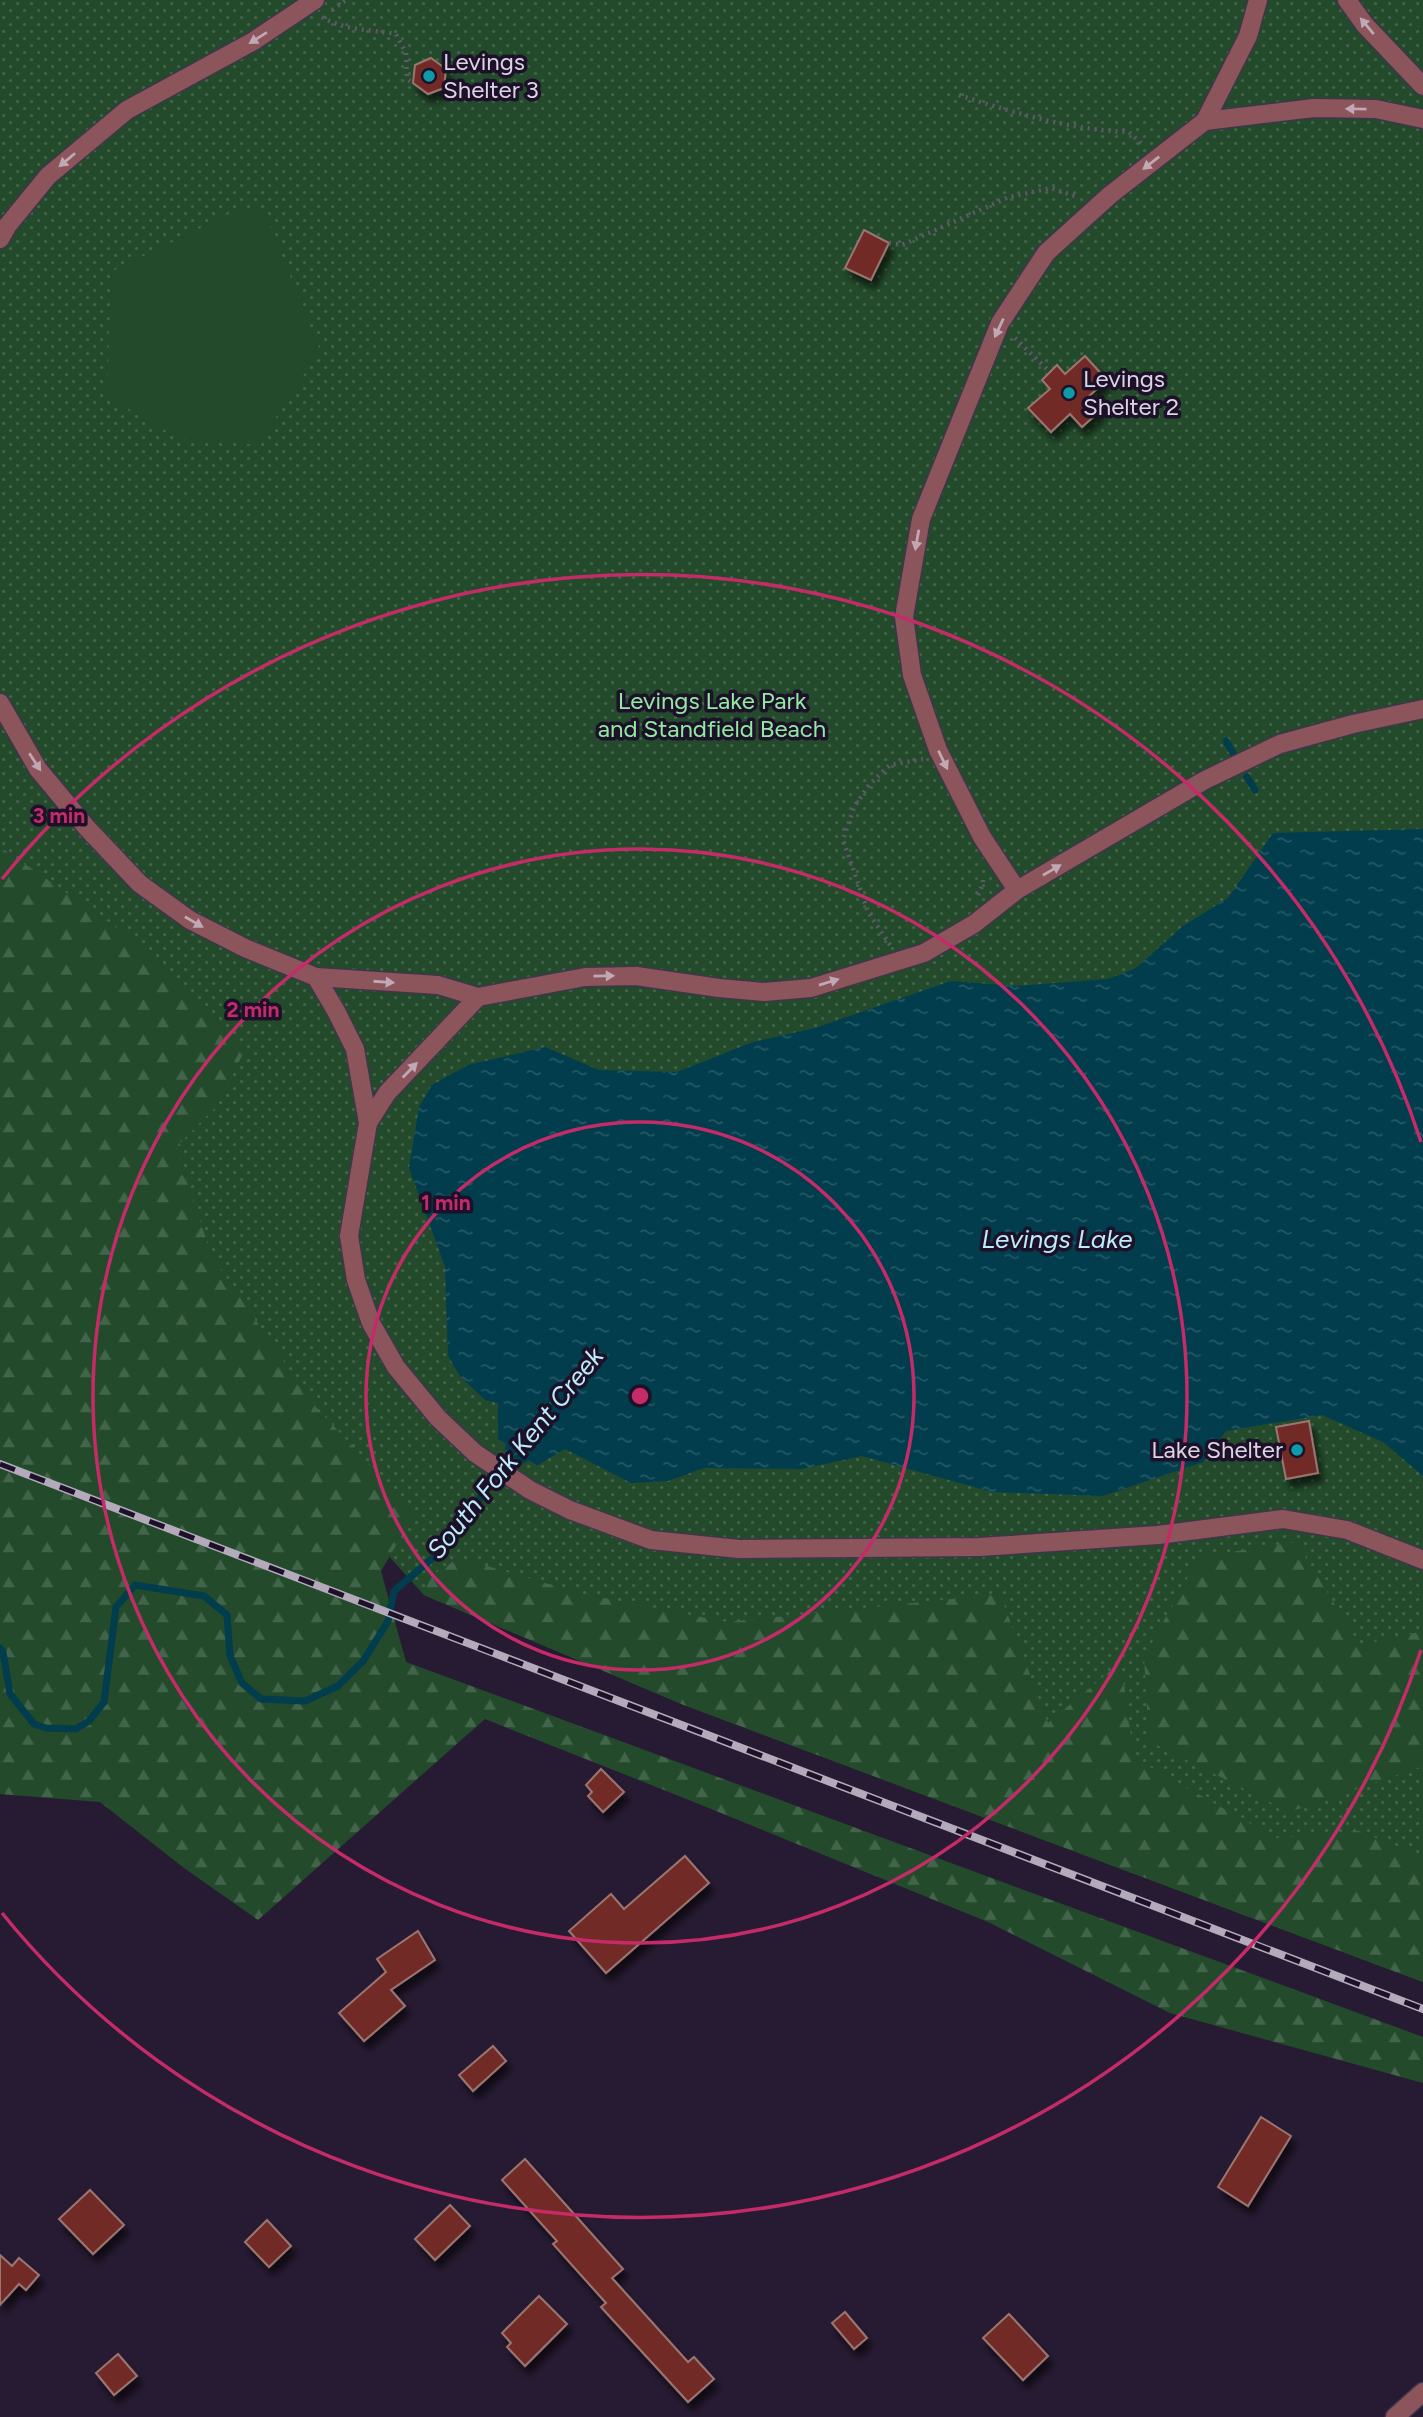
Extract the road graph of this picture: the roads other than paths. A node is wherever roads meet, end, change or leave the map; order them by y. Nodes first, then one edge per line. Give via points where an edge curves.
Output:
1 (1258, 0) edge
2 (1347, 0) edge
3 (316, 6) edge
4 (1423, 86) edge
5 (1423, 118) edge
6 (1205, 121) junction
7 (0, 239) edge
8 (0, 703) edge
9 (1423, 709) edge
10 (1017, 890) junction
11 (316, 977) junction
12 (478, 997) junction
13 (368, 1123) junction
14 (1423, 1560) edge
15 (1423, 2392) edge
16 (1395, 2417) edge

1 - 6 street via 1248,36
4 -> 2 street
3 -> 7 street via 127,110 48,176
5 -> 6 street via 1376,109 1314,108
6 -> 10 street via 1046,253 1000,323 921,519 904,617 912,675 938,750 982,836
8 -> 11 street via 38,769 140,884 190,920
10 -> 9 street via 1205,780 1280,744
12 -> 10 street via 585,977 636,976 764,992 811,988 923,953 974,924
11 -> 12 street via 438,985
11 - 13 street via 355,1049
13 -> 12 street via 387,1093
13 - 14 street via 349,1236 356,1280 371,1323 396,1367 438,1418 475,1453 570,1510 650,1540 738,1549 980,1547 1158,1535 1283,1519 1347,1530
15 - 16 street

